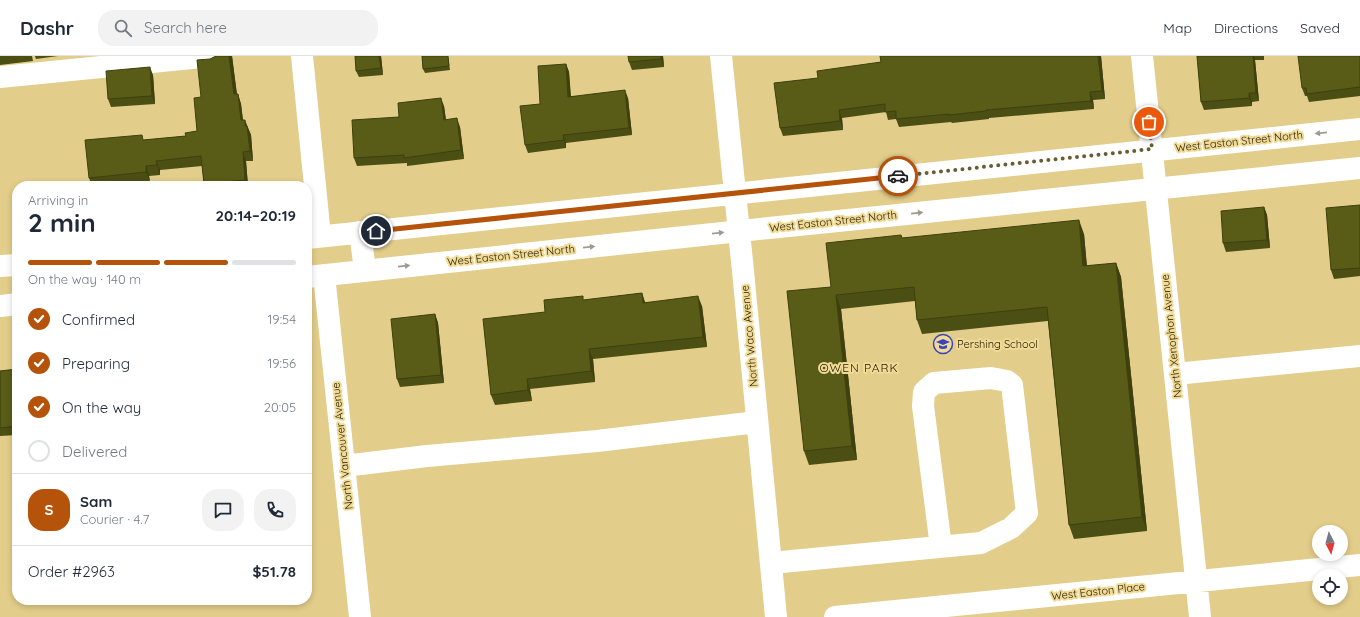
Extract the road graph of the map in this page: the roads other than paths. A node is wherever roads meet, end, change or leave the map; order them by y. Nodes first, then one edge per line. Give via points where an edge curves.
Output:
1 (212, 56) edge
2 (302, 56) edge
3 (721, 56) edge
4 (1142, 56) edge
5 (0, 77) edge
6 (1360, 129) edge
7 (1152, 149) junction
8 (1360, 168) edge
9 (310, 181) edge
10 (1156, 188) junction
11 (735, 193) junction
12 (312, 221) edge
13 (739, 231) junction
14 (360, 232) junction
15 (313, 237) edge
16 (12, 265) edge
17 (0, 266) edge
18 (365, 270) junction
19 (316, 276) edge
20 (12, 305) edge
21 (0, 306) edge
22 (1360, 356) edge
23 (1175, 374) junction
24 (757, 422) junction
25 (344, 466) junction
26 (941, 547) junction
27 (771, 563) junction
28 (1360, 565) edge
29 (1197, 581) junction
30 (360, 617) edge
31 (776, 617) edge
32 (835, 617) edge
33 (1200, 617) edge

1 - 5 street
2 - 9 street
3 - 11 street, North Waco Avenue
4 - 7 street, North Xenophon Avenue
6 -> 7 street, West Easton Street North
7 - 10 street, North Xenophon Avenue
7 - 11 street, West Easton Street North
8 - 10 street, West Easton Street North
13 -> 10 street, West Easton Street North
10 - 23 street, North Xenophon Avenue
11 - 13 street, North Waco Avenue
11 - 14 street, West Easton Street North
12 - 15 street
18 -> 13 street, West Easton Street North
13 - 24 street, North Waco Avenue
14 - 15 street, West Easton Street North
14 - 18 street
16 - 17 street
18 - 19 street, West Easton Street North
19 - 25 street, North Vancouver Avenue
20 - 21 street
22 - 23 street
23 - 29 street, North Xenophon Avenue
24 - 25 street
24 - 27 street, North Waco Avenue
25 - 30 street, North Vancouver Avenue
26 - 26 street via 981,543 1011,528 1027,513 1012,385 1007,381 991,378 934,383 924,392 923,406
26 - 27 street
27 - 31 street, North Waco Avenue
28 - 29 street, West Easton Place
29 - 32 street, West Easton Place
29 - 33 street, North Xenophon Avenue

